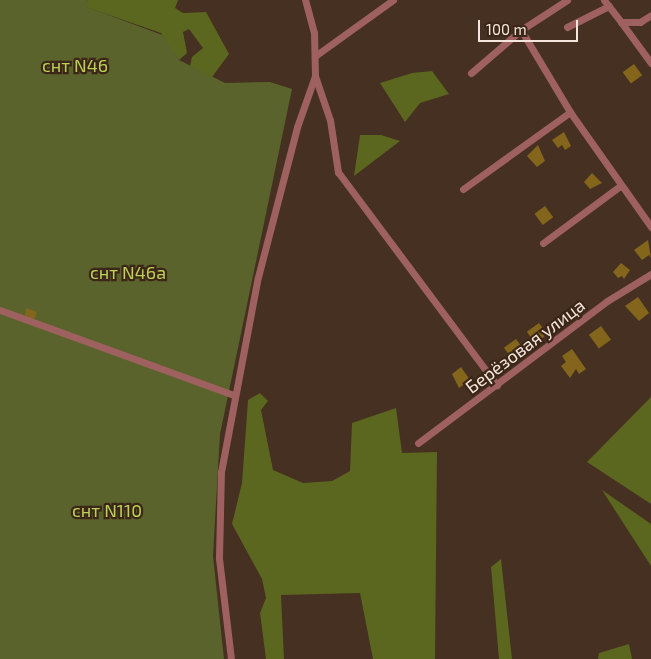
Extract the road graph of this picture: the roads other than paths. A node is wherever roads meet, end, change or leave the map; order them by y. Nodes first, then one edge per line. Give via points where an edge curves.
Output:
1 (305, 0) edge
2 (393, 0) edge
3 (567, 0) edge
4 (607, 3) edge
5 (651, 15) edge
6 (621, 22) junction
7 (567, 27) dead end
8 (522, 30) junction
9 (315, 56) junction
10 (651, 63) edge
11 (471, 73) dead end
12 (314, 76) junction
13 (570, 112) junction
14 (620, 186) junction
15 (463, 189) dead end
16 (651, 227) edge
17 (542, 243) dead end
18 (651, 274) edge
19 (0, 310) edge
20 (497, 385) junction
21 (233, 395) junction
22 (418, 443) dead end
23 (231, 659) edge

1 - 9 street via 314,33
2 - 9 street
3 - 8 street
4 - 6 street
4 - 7 street
5 - 6 street via 640,22
6 - 10 street
8 - 11 street
8 - 13 street
9 - 12 street
12 - 20 street via 330,120 338,172
12 - 21 street via 297,127 258,277 245,357
13 - 14 street
13 - 15 street
14 - 16 street
14 - 17 street
18 - 20 street, Берёзовая улица via 607,301
19 - 21 street
20 - 22 street, Берёзовая улица
21 - 23 street via 221,472 219,558

